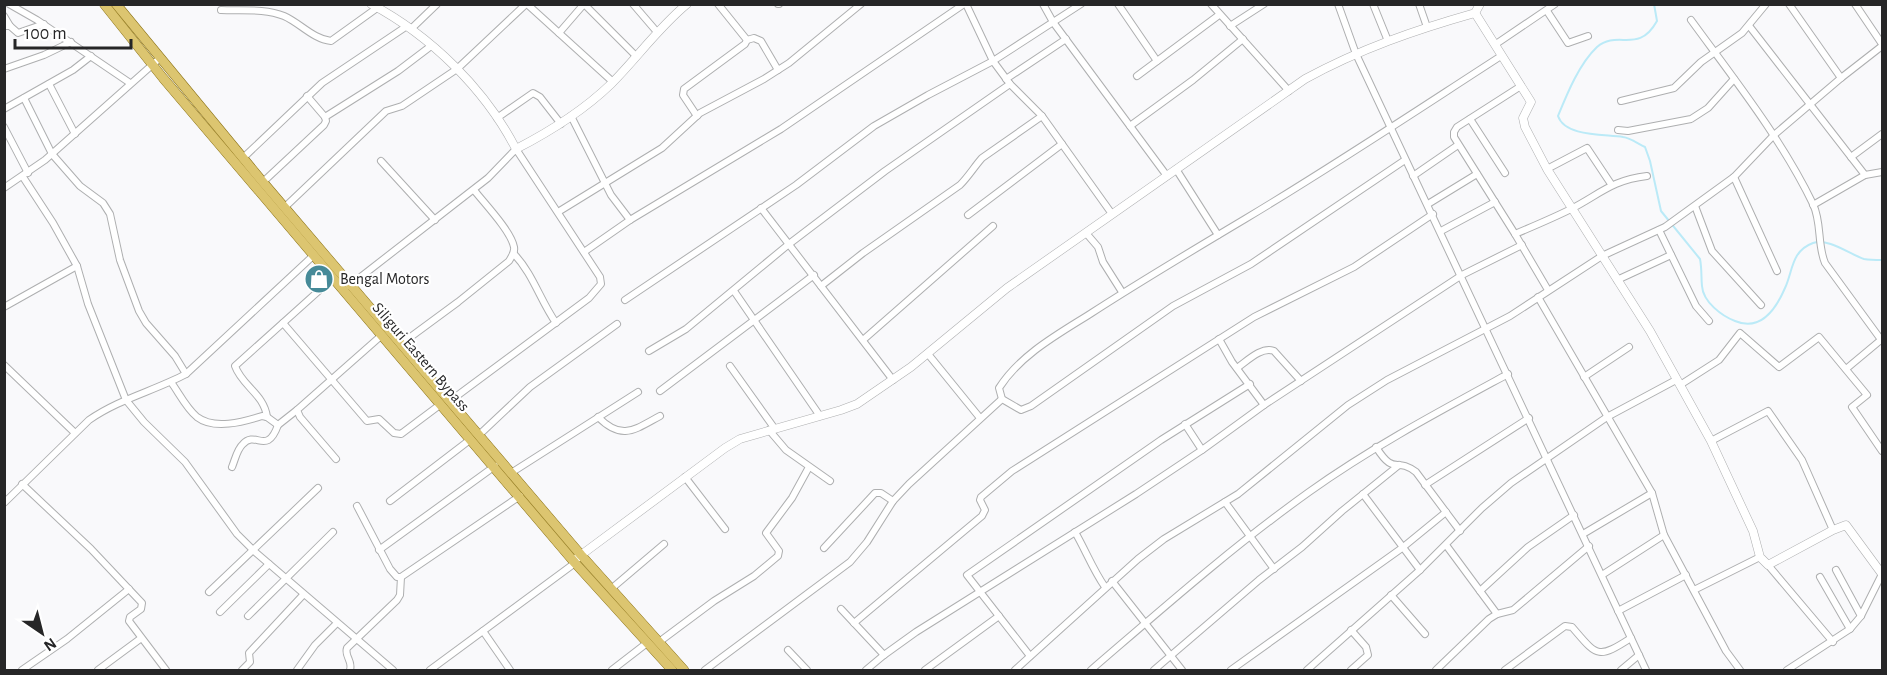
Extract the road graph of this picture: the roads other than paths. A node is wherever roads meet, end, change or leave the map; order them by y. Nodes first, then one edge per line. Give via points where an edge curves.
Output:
1 (9, 4) edge
2 (104, 4) edge
3 (437, 4) edge
4 (526, 4) edge
5 (633, 4) edge
6 (687, 4) edge
7 (718, 4) edge
8 (861, 4) edge
9 (965, 4) edge
10 (1043, 4) edge
11 (1081, 4) edge
12 (1118, 4) edge
13 (1211, 4) edge
14 (1338, 4) edge
15 (1373, 4) edge
16 (1419, 4) edge
17 (1480, 4) edge
18 (1556, 4) edge
19 (1766, 4) edge
20 (1789, 4) edge
21 (1855, 4) edge
22 (1263, 5) edge
23 (374, 6) edge
24 (116, 9) edge
25 (221, 10) dead end
26 (1546, 11) junction
27 (1475, 13) junction
28 (1219, 15) junction
29 (4, 16) edge
30 (1691, 20) dead end
31 (1053, 22) junction
32 (44, 24) junction
33 (7, 26) edge
34 (1230, 26) junction
35 (1427, 27) junction
36 (1749, 27) junction
37 (409, 28) junction
38 (657, 32) junction
39 (559, 33) junction
40 (1588, 36) dead end
41 (1066, 39) junction
42 (1243, 39) junction
43 (747, 40) junction
44 (1388, 41) junction
45 (71, 42) junction
46 (1496, 44) junction
47 (1882, 45) edge
48 (432, 46) junction
49 (1715, 52) junction
50 (1356, 54) junction
51 (91, 56) junction
52 (636, 56) junction
53 (1502, 56) junction
54 (157, 61) junction
55 (993, 61) junction
56 (1157, 61) junction
57 (4, 69) edge
58 (457, 69) junction
59 (778, 69) junction
60 (1137, 75) dead end
61 (1841, 78) junction
62 (1734, 79) junction
63 (1008, 81) junction
64 (613, 82) junction
65 (130, 83) junction
66 (49, 84) junction
67 (1521, 86) junction
68 (1288, 91) junction
69 (307, 96) junction
70 (24, 98) junction
71 (1622, 101) dead end
72 (1810, 104) junction
73 (4, 110) edge
74 (572, 116) junction
75 (698, 116) junction
76 (1042, 116) junction
77 (325, 117) junction
78 (497, 118) junction
79 (1470, 119) junction
80 (561, 124) junction
81 (1130, 126) junction
82 (1392, 126) junction
83 (4, 127) edge
84 (1618, 130) dead end
85 (75, 134) junction
86 (1882, 134) edge
87 (1774, 135) junction
88 (1062, 144) junction
89 (1458, 145) junction
90 (516, 149) junction
91 (52, 154) junction
92 (1851, 157) junction
93 (243, 158) junction
94 (1405, 160) junction
95 (381, 161) dead end
96 (1547, 169) junction
97 (1176, 170) junction
98 (1882, 172) edge
99 (1505, 173) dead end
100 (1477, 174) junction
101 (26, 175) junction
102 (1865, 175) junction
103 (1167, 176) junction
104 (1413, 176) junction
105 (1647, 176) dead end
106 (1734, 177) junction
107 (263, 182) junction
108 (605, 183) junction
109 (1611, 184) junction
110 (4, 188) edge
111 (474, 190) junction
112 (1495, 202) junction
113 (1428, 204) junction
114 (1813, 205) junction
115 (1695, 206) junction
116 (285, 207) junction
117 (761, 208) junction
118 (1571, 208) junction
119 (558, 212) junction
120 (1112, 214) junction
121 (1433, 214) junction
122 (968, 215) dead end
123 (435, 220) junction
124 (630, 220) junction
125 (993, 226) dead end
126 (1662, 229) junction
127 (1441, 231) junction
128 (1086, 233) junction
129 (1515, 234) junction
130 (1218, 236) junction
131 (789, 244) junction
132 (1522, 245) junction
133 (317, 252) junction
134 (584, 252) junction
135 (514, 254) junction
136 (1671, 255) junction
137 (1602, 256) junction
138 (77, 266) junction
139 (1777, 271) dead end
140 (1462, 274) junction
141 (814, 275) junction
142 (333, 278) junction
143 (1617, 280) junction
144 (821, 286) junction
145 (348, 288) junction
146 (1548, 290) junction
147 (734, 291) junction
148 (1122, 292) junction
149 (1538, 297) junction
150 (625, 300) dead end
151 (1761, 305) dead end
152 (4, 307) edge
153 (755, 319) junction
154 (1709, 321) dead end
155 (283, 323) junction
156 (556, 323) junction
157 (617, 324) dead end
158 (1486, 327) junction
159 (382, 335) junction
160 (1219, 339) junction
161 (863, 340) junction
162 (1882, 340) edge
163 (401, 344) junction
164 (1629, 346) dead end
165 (649, 351) dead end
166 (928, 354) junction
167 (4, 365) edge
168 (729, 366) dead end
169 (1237, 368) junction
170 (1846, 369) junction
171 (186, 374) junction
172 (1508, 374) junction
173 (1584, 376) junction
174 (330, 380) junction
175 (893, 380) junction
176 (1301, 381) junction
177 (1678, 382) junction
178 (168, 383) junction
179 (1250, 384) junction
180 (660, 391) dead end
181 (147, 392) dead end
182 (638, 392) dead end
183 (1002, 399) junction
184 (126, 400) junction
185 (446, 403) junction
186 (1264, 405) junction
187 (297, 410) junction
188 (660, 416) dead end
189 (820, 416) junction
190 (267, 417) junction
191 (598, 417) junction
192 (1607, 417) junction
193 (980, 418) junction
194 (1529, 418) junction
195 (1185, 424) junction
196 (278, 425) junction
197 (772, 429) junction
198 (75, 433) junction
199 (475, 437) junction
200 (1711, 441) junction
201 (1376, 447) junction
202 (1202, 450) junction
203 (1882, 451) edge
204 (1547, 457) junction
205 (336, 459) dead end
206 (1399, 465) junction
207 (495, 466) junction
208 (232, 467) dead end
209 (809, 467) junction
210 (511, 473) junction
211 (685, 477) junction
212 (830, 481) dead end
213 (22, 484) junction
214 (1425, 485) junction
215 (318, 488) dead end
216 (1652, 493) junction
217 (1363, 494) junction
218 (520, 496) junction
219 (390, 501) dead end
220 (893, 501) junction
221 (1225, 502) junction
222 (4, 503) edge
223 (357, 506) dead end
224 (1446, 512) junction
225 (1574, 515) junction
226 (724, 529) dead end
227 (1833, 530) junction
228 (1460, 531) junction
229 (333, 532) dead end
230 (1075, 532) junction
231 (1583, 534) junction
232 (1664, 535) junction
233 (1251, 536) junction
234 (664, 544) dead end
235 (1446, 545) junction
236 (1589, 546) junction
237 (824, 548) dead end
238 (1402, 548) junction
239 (379, 550) junction
240 (254, 551) junction
241 (1760, 557) junction
242 (577, 560) junction
243 (268, 564) junction
244 (1768, 565) junction
245 (1274, 569) junction
246 (1420, 570) junction
247 (1836, 570) dead end
248 (1882, 574) edge
249 (1602, 575) junction
250 (1686, 575) junction
251 (401, 577) junction
252 (1820, 577) dead end
253 (286, 580) junction
254 (1112, 581) junction
255 (1105, 587) junction
256 (129, 589) junction
257 (611, 589) junction
258 (1694, 590) junction
259 (1480, 591) junction
260 (209, 592) dead end
261 (980, 592) junction
262 (303, 595) junction
263 (1391, 595) junction
264 (841, 609) dead end
265 (1618, 611) junction
266 (220, 612) dead end
267 (1497, 614) junction
268 (248, 616) dead end
269 (999, 616) junction
270 (1861, 616) junction
271 (337, 623) junction
272 (855, 623) junction
273 (1145, 623) junction
274 (1850, 629) junction
275 (1351, 630) junction
276 (483, 631) junction
277 (1425, 634) dead end
278 (1631, 638) junction
279 (141, 639) junction
280 (356, 639) junction
281 (659, 642) junction
282 (1833, 642) junction
283 (647, 643) junction
284 (788, 650) dead end
285 (884, 655) junction
286 (1639, 655) junction
287 (1030, 656) junction
288 (1171, 656) junction
289 (1313, 664) junction
290 (22, 670) edge
291 (98, 670) edge
292 (166, 670) edge
293 (242, 670) edge
294 (297, 670) edge
295 (350, 670) edge
296 (393, 670) edge
297 (430, 670) edge
298 (510, 670) edge
299 (612, 670) edge
300 (672, 670) edge
301 (684, 670) edge
302 (705, 670) edge
303 (807, 670) edge
304 (866, 670) edge
305 (925, 670) edge
306 (1015, 670) edge
307 (1091, 670) edge
308 (1154, 670) edge
309 (1182, 670) edge
310 (1231, 670) edge
311 (1307, 670) edge
312 (1320, 670) edge
313 (1351, 670) edge
314 (1436, 670) edge
315 (1505, 670) edge
316 (1621, 670) edge
317 (1646, 670) edge
318 (1738, 670) edge
319 (1787, 670) edge

1 - 32 street
2 - 24 main road, Siliguri Eastern Bypass
3 - 37 street
4 - 39 street
4 - 58 street
5 - 38 street
6 - 38 street
7 - 43 street
8 - 59 street
9 - 55 street
9 - 124 street via 781,129
10 - 31 street
11 - 31 street
12 - 56 street
13 - 28 street
14 - 50 street
15 - 44 street
16 - 35 street
17 - 27 street
18 - 26 street
19 - 36 street
20 - 61 street
21 - 47 street
22 - 34 street
23 - 25 street via 331,41 281,15
23 - 37 street
24 - 54 main road, Siliguri Eastern Bypass
26 - 40 street via 1568,43
26 - 46 street
27 - 35 street
27 - 46 street
28 - 34 street
28 - 56 street
29 - 33 street
30 - 49 street
31 - 41 street
31 - 55 street
32 - 33 street via 18,33
32 - 45 street
34 - 42 street
35 - 44 street
36 - 49 street
36 - 72 street
37 - 48 street
37 - 69 street via 342,69
38 - 52 street
39 - 52 street via 584,4
39 - 64 street
41 - 63 street
41 - 81 street
42 - 68 street
42 - 81 street
43 - 59 street via 761,41
43 - 75 street via 684,89 683,95
44 - 50 street
45 - 51 street
45 - 57 street
46 - 53 street
47 - 61 street
48 - 58 street
48 - 77 street
49 - 62 street
49 - 71 street via 1674,88
50 - 68 street
50 - 82 street
51 - 65 street
51 - 66 street
52 - 64 street
53 - 67 street
53 - 82 street
54 - 65 street
54 - 93 main road, Siliguri Eastern Bypass
54 - 133 main road, Siliguri Eastern Bypass
55 - 63 street
55 - 117 street via 874,126
56 - 60 street
58 - 78 street
58 - 116 street via 402,106 386,111
59 - 75 street
61 - 72 street
62 - 84 street via 1708,108 1691,119
62 - 87 street
63 - 76 street
63 - 131 street
64 - 74 street
65 - 85 street
66 - 70 street
66 - 85 street
67 - 79 street
67 - 96 street via 1531,102 1523,118 1525,127
68 - 97 street
69 - 77 street
69 - 93 street
70 - 73 street
70 - 91 street
72 - 87 street
72 - 92 street
74 - 80 street
74 - 108 street
75 - 108 street via 662,148
76 - 88 street
76 - 144 street via 982,158 960,185
77 - 107 street via 324,125
78 - 80 street via 533,93
78 - 90 street
79 - 89 street via 1454,132
79 - 99 street
80 - 90 street
81 - 103 street
82 - 94 street
82 - 130 street
83 - 101 street
85 - 91 street
86 - 92 street
87 - 106 street
87 - 114 street
88 - 120 street
88 - 122 street
89 - 100 street
89 - 104 street
90 - 111 street
90 - 119 street
91 - 101 street
91 - 171 street via 110,214 120,260 139,311
92 - 102 street
93 - 107 main road, Siliguri Eastern Bypass
94 - 104 street
94 - 183 street via 1251,264 1173,306 1031,406 1021,410
95 - 123 street
96 - 109 street via 1587,148
96 - 118 street
97 - 103 street
97 - 130 street
98 - 102 street
100 - 112 street
100 - 113 street
101 - 110 street
101 - 138 street
102 - 114 street
103 - 120 street
104 - 113 street
105 - 109 street
106 - 115 street
106 - 139 street
107 - 116 main road, Siliguri Eastern Bypass
108 - 119 street
108 - 124 street
109 - 118 street
111 - 123 street
111 - 135 street via 509,235
112 - 127 street
112 - 129 street
113 - 121 street
114 - 162 street via 1825,263
115 - 126 street
115 - 151 street via 1712,252
116 - 133 main road, Siliguri Eastern Bypass
117 - 131 street
117 - 150 street
118 - 129 street
118 - 137 street
119 - 134 street
120 - 128 street
121 - 127 street
121 - 160 street via 1354,267
123 - 145 street
124 - 134 street
125 - 161 street
126 - 136 street
126 - 137 street
127 - 140 street
128 - 148 street
128 - 166 street via 1007,288
129 - 132 street
130 - 148 street
131 - 141 street
131 - 147 street
132 - 140 street
132 - 146 street
133 - 142 main road, Siliguri Eastern Bypass
133 - 145 main road, Siliguri Eastern Bypass
133 - 171 street
134 - 156 street via 602,285
135 - 156 street via 526,267
135 - 163 street
136 - 143 street
136 - 154 street via 1696,306
137 - 143 street
137 - 146 street
138 - 152 street
138 - 184 street
140 - 158 street
140 - 176 street
141 - 144 street
141 - 153 street
142 - 145 main road, Siliguri Eastern Bypass
142 - 155 street
143 - 177 street
144 - 161 street
145 - 159 main road, Siliguri Eastern Bypass
145 - 163 main road, Siliguri Eastern Bypass
146 - 149 street
147 - 153 street
147 - 165 street via 686,329
148 - 183 street via 1032,353 999,387
149 - 158 street
149 - 173 street
153 - 180 street
153 - 189 street
155 - 174 street
155 - 190 street via 235,366 264,404
156 - 185 street
157 - 199 street via 530,387
158 - 172 street
158 - 221 street via 1348,405
159 - 174 street
159 - 185 main road, Siliguri Eastern Bypass
160 - 169 street
160 - 272 street via 1012,471 981,497 985,510 982,516
161 - 175 street
162 - 170 street
163 - 185 main road, Siliguri Eastern Bypass
164 - 173 street
166 - 175 street
166 - 193 street
167 - 198 street
168 - 197 street
169 - 176 street via 1270,349
169 - 179 street
170 - 177 street via 1819,337 1779,367 1740,333 1719,360
170 - 203 street via 1867,396 1852,407
171 - 178 street
172 - 194 street
172 - 201 street
173 - 192 street
174 - 185 street via 365,420 379,419 398,435
174 - 187 street
175 - 189 street via 857,404
176 - 186 street
177 - 192 street
177 - 200 street
178 - 181 street
178 - 184 street
178 - 190 street via 198,418 209,423
179 - 186 street
179 - 195 street
182 - 191 street
183 - 193 street
184 - 198 street via 105,409
184 - 240 street via 185,462 237,534
185 - 199 main road, Siliguri Eastern Bypass
186 - 202 street
187 - 196 street
187 - 205 street
188 - 191 street via 625,432 607,426
189 - 197 street
190 - 196 street
191 - 210 street
192 - 204 street
192 - 216 street
193 - 220 street
194 - 204 street
194 - 214 street
195 - 202 street
195 - 261 street via 967,575
196 - 208 street via 271,440 250,440 241,445
197 - 209 street via 786,450
197 - 211 street via 740,439
198 - 213 street
199 - 207 main road, Siliguri Eastern Bypass
199 - 210 main road, Siliguri Eastern Bypass
199 - 219 street
200 - 227 street via 1768,411 1802,460
200 - 241 street via 1753,531
201 - 206 street via 1391,466
201 - 233 street
202 - 230 street
204 - 225 street
204 - 228 street via 1511,483
206 - 214 street via 1416,471
206 - 217 street
207 - 218 main road, Siliguri Eastern Bypass
207 - 239 street
209 - 212 street
209 - 281 street via 766,533 778,556
210 - 242 main road, Siliguri Eastern Bypass
211 - 226 street
211 - 242 street
213 - 222 street
213 - 256 street
214 - 224 street
215 - 240 street
216 - 231 street
216 - 232 street
217 - 238 street
217 - 245 street
218 - 242 main road, Siliguri Eastern Bypass
218 - 251 street
220 - 237 street via 875,493
220 - 302 street via 850,562
221 - 233 street
221 - 254 street via 1164,539
223 - 239 street
224 - 228 street
224 - 238 street
225 - 231 street
225 - 259 street via 1528,547
227 - 244 street
227 - 248 street via 1846,525
228 - 235 street
229 - 253 street
230 - 255 street
230 - 261 street
231 - 236 street
232 - 249 street
232 - 250 street
233 - 245 street
233 - 273 street
234 - 257 street
235 - 246 street
235 - 259 street
236 - 249 street
236 - 267 street via 1513,610
238 - 246 street
238 - 310 street
239 - 251 street via 394,574
240 - 243 street
240 - 260 street
241 - 244 street
241 - 258 street
242 - 257 main road, Siliguri Eastern Bypass
242 - 276 street
242 - 283 main road, Siliguri Eastern Bypass
243 - 253 street
243 - 266 street
244 - 282 street
245 - 288 street
246 - 263 street
247 - 270 street
248 - 270 street
249 - 265 street
250 - 258 street
250 - 265 street
251 - 280 street via 397,600
252 - 274 street
253 - 262 street
253 - 268 street
254 - 255 street
254 - 273 street
255 - 287 street
256 - 279 street via 142,603 129,621
256 - 290 street
257 - 281 main road, Siliguri Eastern Bypass
258 - 318 street
259 - 267 street
261 - 269 street
261 - 285 street
262 - 271 street
262 - 293 street via 249,653 250,662
263 - 275 street
263 - 277 street
264 - 272 street
265 - 278 street
267 - 314 street
269 - 287 street
269 - 305 street
270 - 274 street
271 - 280 street
271 - 294 street
272 - 285 street
273 - 288 street
273 - 307 street
274 - 282 street
275 - 289 street
275 - 313 street via 1368,655
276 - 297 street
276 - 298 street
278 - 286 street
278 - 315 street via 1611,651 1597,653 1572,627 1565,626
279 - 291 street
279 - 292 street
280 - 295 street via 346,651
280 - 296 street
281 - 301 main road, Siliguri Eastern Bypass
282 - 319 street
283 - 299 street
283 - 300 main road, Siliguri Eastern Bypass
284 - 303 street
285 - 304 street
286 - 316 street
286 - 317 street
287 - 306 street
288 - 308 street
288 - 309 street
289 - 311 street
289 - 312 street

